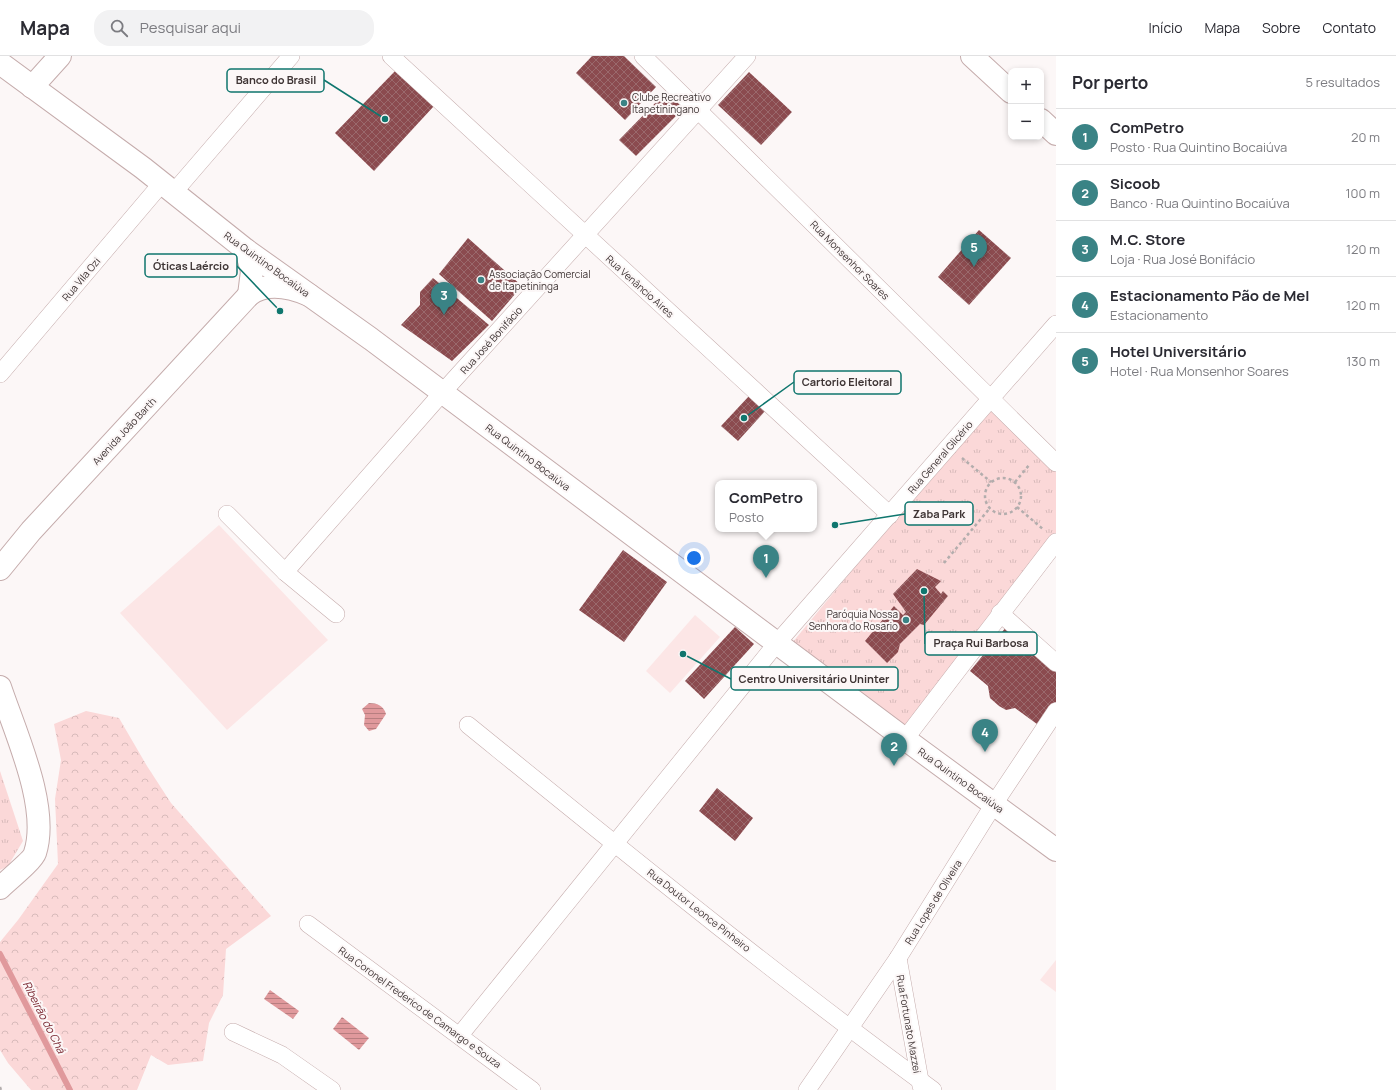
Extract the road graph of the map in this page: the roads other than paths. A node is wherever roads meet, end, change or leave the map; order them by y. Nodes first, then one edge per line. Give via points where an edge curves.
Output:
1 (60, 56) edge
2 (291, 56) edge
3 (391, 56) edge
4 (643, 56) edge
5 (747, 56) edge
6 (972, 56) edge
7 (0, 63) edge
8 (32, 87) junction
9 (1008, 89) edge
10 (699, 109) junction
11 (1044, 123) edge
12 (1056, 134) edge
13 (168, 187) junction
14 (585, 236) junction
15 (246, 250) junction
16 (249, 295) junction
17 (312, 297) junction
18 (1056, 324) edge
19 (0, 374) edge
20 (442, 393) junction
21 (990, 400) junction
22 (1056, 463) edge
23 (227, 514) dead end
24 (890, 515) junction
25 (1050, 536) edge
26 (0, 569) edge
27 (285, 572) junction
28 (1000, 613) junction
29 (336, 614) dead end
30 (777, 643) junction
31 (1056, 664) edge
32 (0, 687) edge
33 (1056, 711) edge
34 (468, 725) dead end
35 (905, 739) junction
36 (994, 804) junction
37 (615, 844) junction
38 (1056, 850) edge
39 (0, 888) edge
40 (308, 924) dead end
41 (898, 958) junction
42 (848, 1028) junction
43 (233, 1032) dead end
44 (460, 1035) junction
45 (921, 1085) edge
46 (332, 1090) edge
47 (532, 1090) edge
48 (807, 1090) edge
49 (933, 1090) edge

1 - 8 main road
2 - 13 street, Rua Vila Ozi
3 - 14 street, Rua Venâncio Aires
4 - 10 street, Rua Monsenhor Soares
5 - 10 street, Rua José Bonifácio
6 - 9 main road
7 - 8 main road, Rua Quintino Bocaiúva
8 - 13 main road, Rua Quintino Bocaiúva
10 - 14 street, Rua José Bonifácio
10 - 21 street, Rua Monsenhor Soares
11 - 12 main road
13 - 15 main road, Rua Quintino Bocaiúva
13 - 19 street, Rua Vila Ozi
14 - 20 street, Rua José Bonifácio
14 - 24 street, Rua Venâncio Aires
15 - 16 main road via 252,271
15 - 17 main road, Rua Quintino Bocaiúva
16 - 17 main road, Avenida João Barth via 256,290 281,287
16 - 26 main road, Avenida João Barth via 31,531
17 - 20 main road, Rua Quintino Bocaiúva
18 - 21 street, Rua General Glicério
20 - 27 street, Rua José Bonifácio
20 - 30 main road, Rua Quintino Bocaiúva
21 - 22 street, Rua Monsenhor Soares
21 - 24 street, Rua General Glicério
23 - 27 street
24 - 30 street, Rua General Glicério
25 - 28 street
27 - 29 street
28 - 31 street
28 - 35 street
30 - 35 main road, Rua Quintino Bocaiúva
30 - 37 street, Rua General Glicério
32 - 39 main road via 32,782 40,823 34,855
33 - 36 street, Rua Lopes de Oliveira
34 - 37 street, Rua Doutor Leonce Pinheiro
35 - 36 main road, Rua Quintino Bocaiúva
36 - 38 main road, Rua Quintino Bocaiúva
36 - 41 street, Rua Lopes de Oliveira
37 - 42 street, Rua Doutor Leonce Pinheiro
37 - 44 street, Rua General Glicério
40 - 44 street, Rua Coronel Frederico de Camargo e Souza
41 - 42 street, Rua Lopes de Oliveira
41 - 45 street, Rua Fortunato Mazzei
42 - 45 street, Rua Doutor Leonce Pinheiro
42 - 48 street, Rua Lopes de Oliveira
43 - 46 street via 282,1055
44 - 47 street, Rua Coronel Frederico de Camargo e Souza
45 - 49 street, Rua Doutor Leonce Pinheiro

